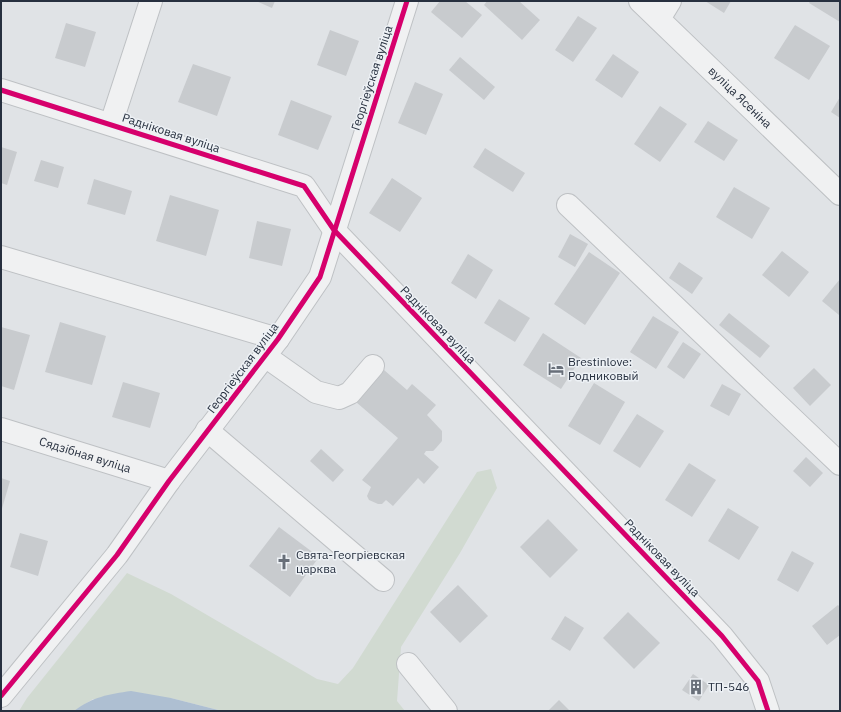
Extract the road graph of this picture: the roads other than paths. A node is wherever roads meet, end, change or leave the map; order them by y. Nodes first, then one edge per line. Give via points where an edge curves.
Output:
1 (151, 1) edge
2 (407, 1) edge
3 (640, 1) edge
4 (665, 10) edge
5 (1, 90) edge
6 (111, 124) junction
7 (840, 194) edge
8 (568, 205) dead end
9 (334, 230) junction
10 (1, 257) edge
11 (278, 339) junction
12 (265, 356) junction
13 (373, 366) dead end
14 (1, 429) edge
15 (207, 430) junction
16 (840, 464) edge
17 (169, 481) junction
18 (383, 580) dead end
19 (408, 664) dead end
20 (1, 696) edge
21 (446, 711) edge
22 (768, 711) edge

1 - 6 street
2 - 9 street, Георгіеўская вуліца
3 - 4 street, вуліца Ясеніна
4 - 7 street, вуліца Ясеніна
5 - 6 street, Радніковая вуліца
6 - 9 street, Радніковая вуліца via 304,186
8 - 16 street
9 - 11 street, Георгіеўская вуліца via 320,277
9 - 22 street, Радніковая вуліца via 722,636 758,681
10 - 11 street
11 - 12 street, Георгіеўская вуліца
12 - 13 street via 316,392 339,398 350,393
12 - 15 street, Георгіеўская вуліца
14 - 17 street, Сядзібная вуліца
15 - 17 street, Георгіеўская вуліца
15 - 18 street
17 - 20 street, Георгіеўская вуліца via 117,555
19 - 21 street

